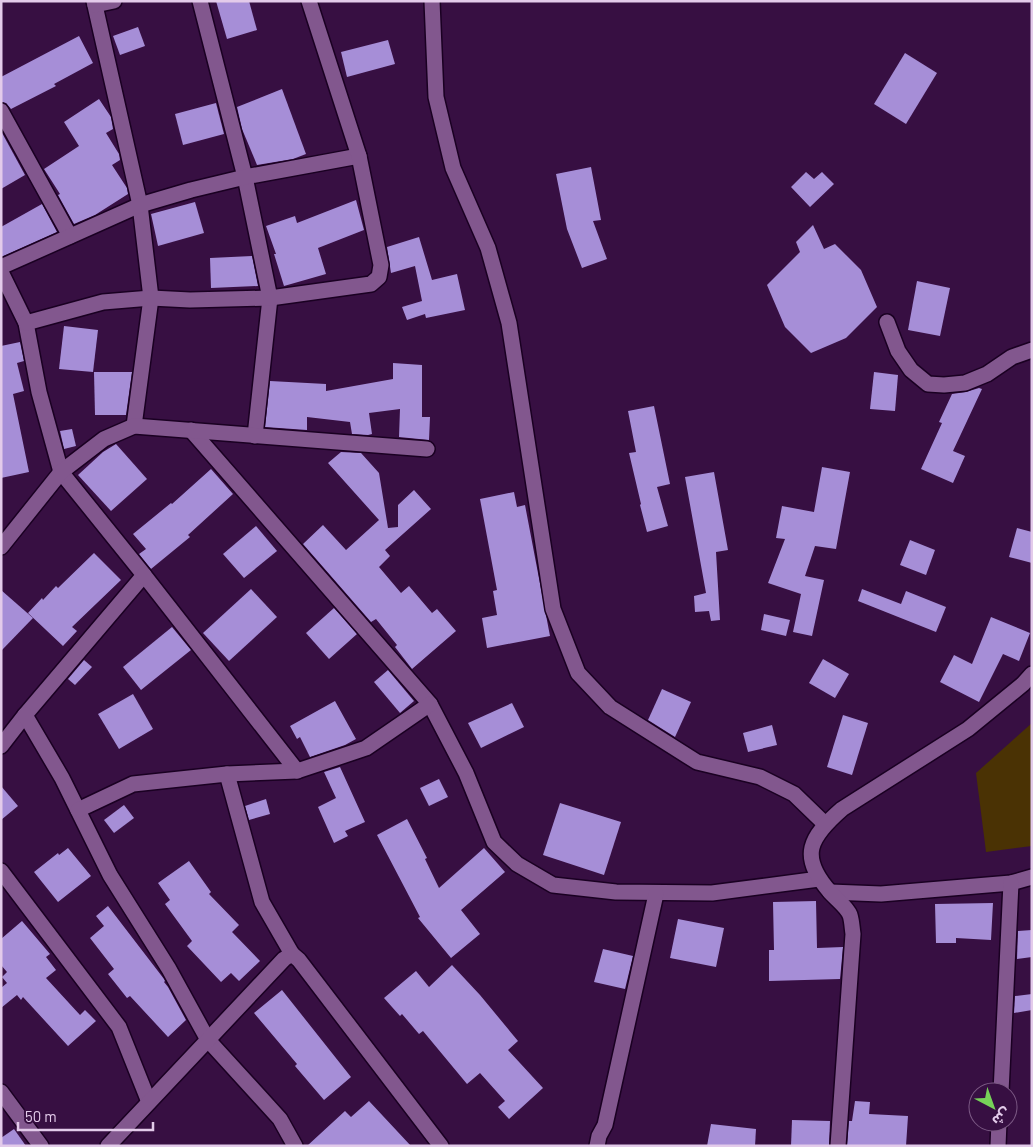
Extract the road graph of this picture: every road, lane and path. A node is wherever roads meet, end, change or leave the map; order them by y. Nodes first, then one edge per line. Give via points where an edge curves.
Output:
1 (114, 1) edge
2 (200, 1) edge
3 (309, 1) edge
4 (432, 1) edge
5 (94, 3) edge
6 (1, 111) edge
7 (360, 156) junction
8 (246, 177) junction
9 (140, 205) junction
10 (70, 236) junction
11 (1, 267) edge
12 (1, 272) edge
13 (152, 298) junction
14 (270, 298) junction
15 (887, 322) dead end
16 (26, 323) junction
17 (1032, 350) edge
18 (134, 426) junction
19 (191, 430) junction
20 (255, 436) junction
21 (427, 450) dead end
22 (61, 472) junction
23 (1, 547) edge
24 (144, 575) junction
25 (1032, 674) edge
26 (430, 704) junction
27 (25, 715) junction
28 (1, 746) edge
29 (297, 771) junction
30 (227, 774) junction
31 (78, 810) junction
32 (825, 824) junction
33 (1, 871) edge
34 (1032, 877) edge
35 (818, 879) junction
36 (1011, 883) junction
37 (830, 892) junction
38 (656, 894) junction
39 (292, 954) junction
40 (208, 1040) junction
41 (1001, 1082) edge
42 (1, 1092) edge
43 (149, 1102) junction
44 (999, 1132) edge
45 (41, 1146) edge
46 (108, 1146) edge
47 (295, 1146) edge
48 (441, 1146) edge
49 (597, 1146) edge
50 (838, 1146) edge
51 (998, 1146) edge

1 - 5 street
2 - 8 street
3 - 7 street
4 - 32 street via 436,97 453,168 488,248 509,323 553,609 578,673 610,707 697,762 760,777 794,794
5 - 9 street
6 - 10 street
7 - 8 street
7 - 14 street via 381,266 379,277 371,284
8 - 9 street
8 - 14 street
9 - 10 street
9 - 13 street
10 - 11 street
12 - 16 street
13 - 14 street
13 - 16 street via 103,302
13 - 18 street
14 - 20 street
15 - 17 street via 898,351 911,370 928,384 965,383 987,374 1012,357
16 - 22 street via 38,392
18 - 19 street
18 - 22 street via 104,439
19 - 20 street
19 - 26 street
20 - 21 street
22 - 23 street
22 - 24 street
24 - 27 street
24 - 29 street
25 - 32 street via 968,729 842,809
26 - 29 street via 366,748
26 - 38 street via 466,774 494,842 517,864 553,885
27 - 28 street
27 - 31 street
29 - 30 street
30 - 31 street via 133,784
30 - 39 street via 262,902
31 - 40 street via 110,876 169,969
32 - 35 street via 812,841 812,861
33 - 43 street via 119,1027
34 - 36 street
35 - 37 street
35 - 38 street via 712,893
36 - 37 street via 882,894
36 - 41 street
37 - 50 street via 850,914 853,934
38 - 49 street via 605,1125
39 - 40 street
39 - 48 street via 300,960
40 - 43 street
40 - 47 street via 280,1119
42 - 45 street
43 - 46 street
44 - 51 street

